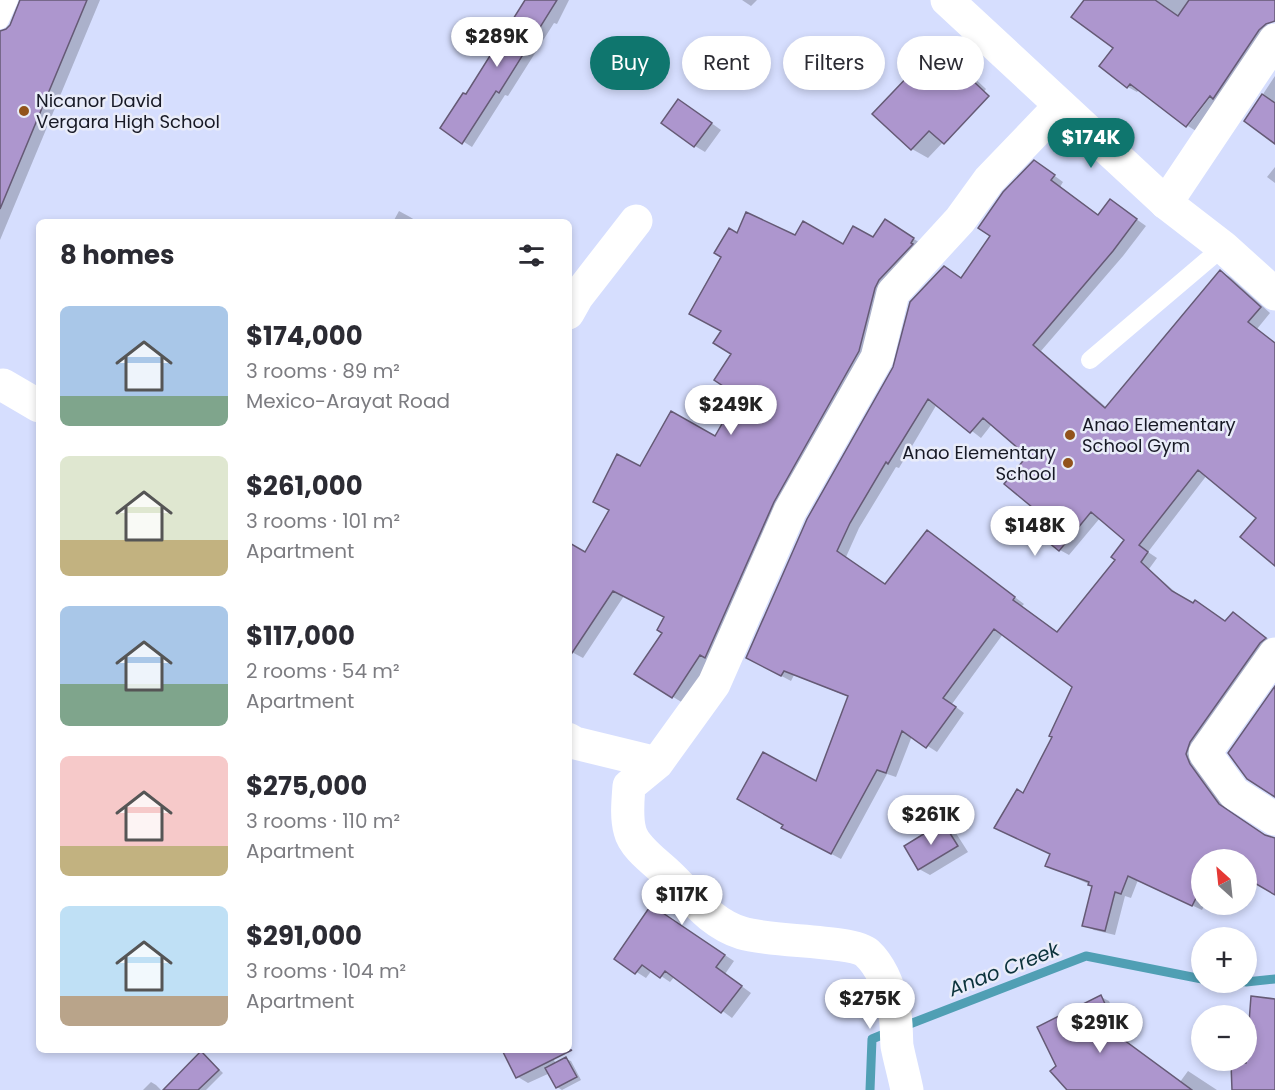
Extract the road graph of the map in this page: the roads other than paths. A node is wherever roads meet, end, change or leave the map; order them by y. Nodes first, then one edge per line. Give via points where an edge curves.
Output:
1 (9, 0) edge
2 (946, 0) edge
3 (0, 20) edge
4 (1275, 40) edge
5 (1060, 106) junction
6 (1166, 203) junction
7 (636, 221) dead end
8 (1223, 247) junction
9 (1275, 294) edge
10 (572, 306) edge
11 (1090, 360) dead end
12 (0, 386) edge
13 (36, 404) edge
14 (1275, 654) edge
15 (572, 741) edge
16 (657, 763) junction
17 (1275, 819) edge
18 (907, 1090) edge

1 - 3 lane
2 - 5 street
4 - 6 street
5 - 6 street
5 - 16 street via 989,180 960,220 893,293 877,358 790,511 714,684
6 - 8 street
7 - 10 street
8 - 9 street
8 - 11 lane
12 - 13 street
14 - 17 street via 1204,753 1234,793
15 - 16 street
16 - 18 street via 629,786 630,833 641,848 718,923 743,934 843,944 866,951 882,972 894,1010

